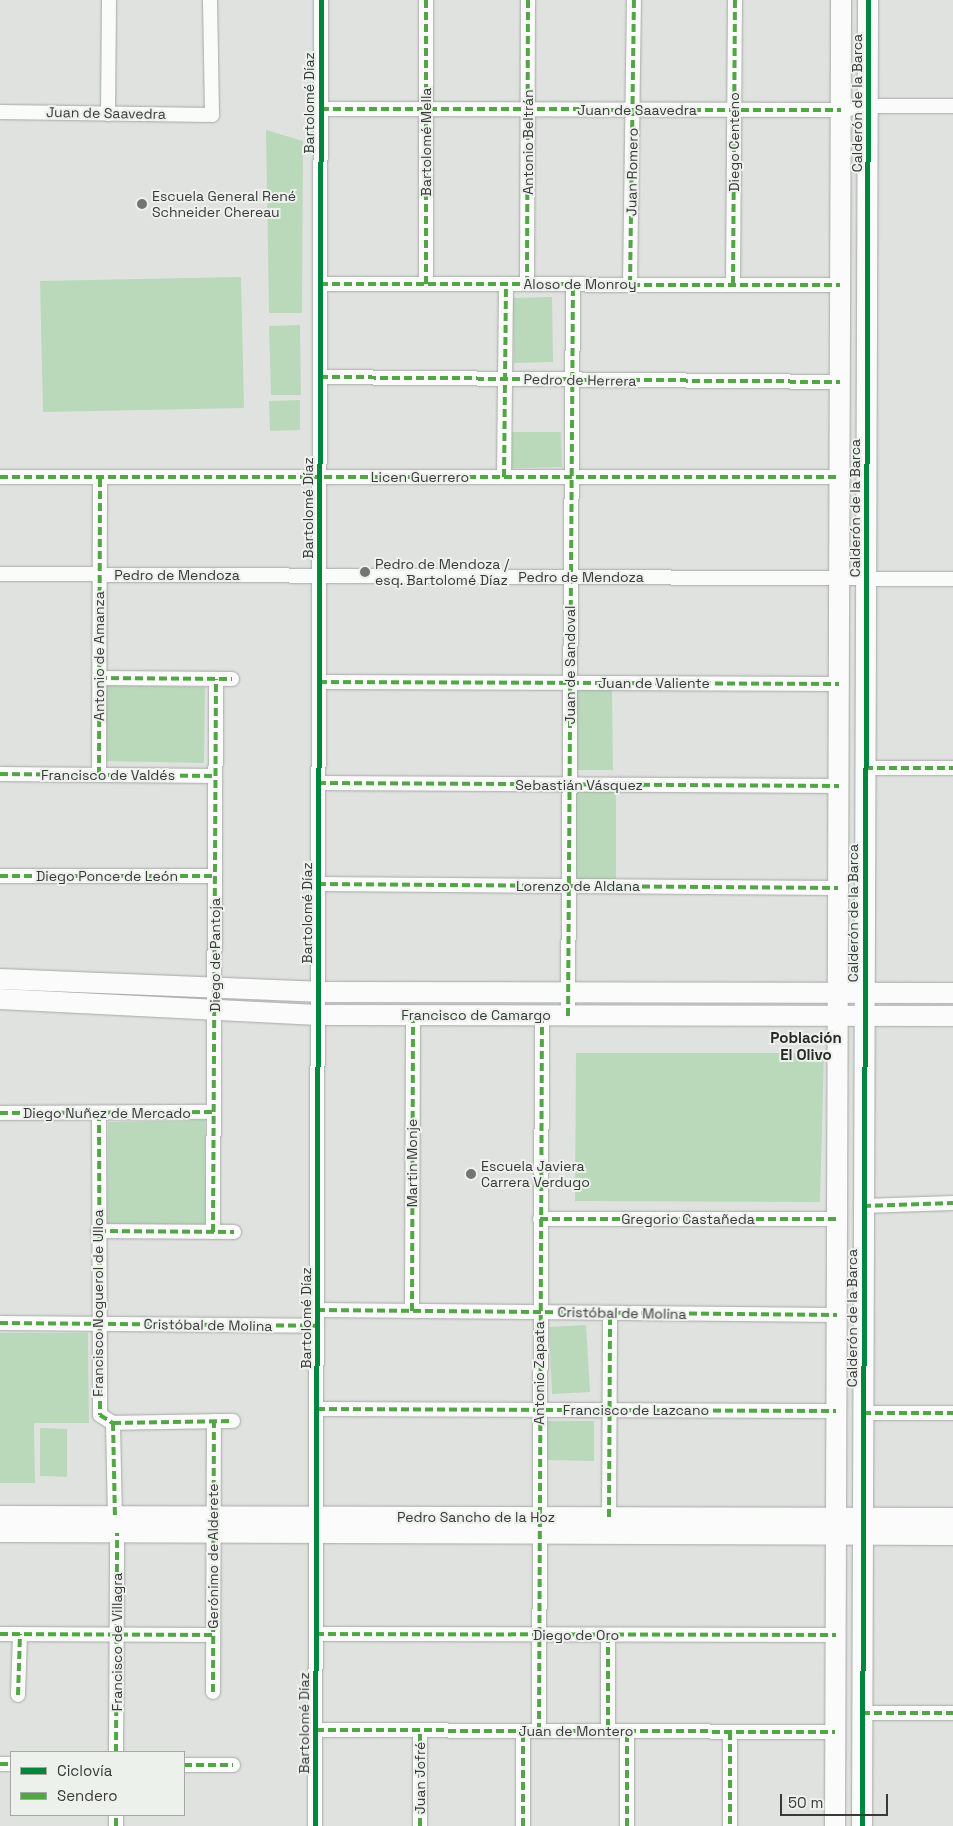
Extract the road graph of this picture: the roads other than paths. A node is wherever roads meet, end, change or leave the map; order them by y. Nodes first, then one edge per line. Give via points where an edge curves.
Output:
1 (109, 0) edge
2 (210, 0) edge
3 (321, 0) edge
4 (426, 0) edge
5 (528, 0) edge
6 (634, 0) edge
7 (735, 0) edge
8 (841, 0) edge
9 (868, 0) edge
10 (868, 106) junction
11 (953, 106) edge
12 (321, 109) junction
13 (426, 109) junction
14 (528, 109) junction
15 (632, 110) junction
16 (734, 110) junction
17 (841, 110) junction
18 (0, 112) edge
19 (108, 114) junction
20 (320, 284) junction
21 (426, 284) junction
22 (506, 284) junction
23 (527, 284) junction
24 (573, 284) junction
25 (630, 284) junction
26 (733, 284) junction
27 (840, 285) junction
28 (320, 377) junction
29 (505, 379) junction
30 (572, 380) junction
31 (840, 382) junction
32 (320, 476) junction
33 (0, 477) edge
34 (100, 477) junction
35 (504, 477) junction
36 (571, 477) junction
37 (840, 477) junction
38 (0, 574) edge
39 (100, 575) junction
40 (319, 576) junction
41 (571, 577) junction
42 (839, 578) junction
43 (866, 578) junction
44 (953, 578) edge
45 (99, 678) junction
46 (216, 679) junction
47 (232, 679) dead end
48 (319, 682) junction
49 (570, 683) junction
50 (839, 684) junction
51 (865, 768) junction
52 (953, 768) edge
53 (0, 774) edge
54 (99, 775) junction
55 (215, 776) junction
56 (318, 783) junction
57 (570, 784) junction
58 (839, 786) junction
59 (0, 876) edge
60 (215, 876) junction
61 (318, 884) junction
62 (569, 886) junction
63 (838, 888) junction
64 (0, 979) edge
65 (215, 990) junction
66 (318, 992) junction
67 (568, 992) junction
68 (838, 993) junction
69 (864, 993) junction
70 (953, 993) edge
71 (0, 999) edge
72 (215, 1012) junction
73 (318, 1015) junction
74 (413, 1015) junction
75 (542, 1016) junction
76 (568, 1016) junction
77 (838, 1016) junction
78 (864, 1016) junction
79 (953, 1016) edge
80 (214, 1112) junction
81 (0, 1113) edge
82 (99, 1113) junction
83 (953, 1203) edge
84 (863, 1206) junction
85 (540, 1219) junction
86 (837, 1219) junction
87 (98, 1231) junction
88 (213, 1232) junction
89 (234, 1232) dead end
90 (317, 1310) junction
91 (412, 1311) junction
92 (539, 1312) junction
93 (610, 1312) junction
94 (837, 1315) junction
95 (0, 1323) edge
96 (98, 1324) junction
97 (317, 1326) junction
98 (317, 1409) junction
99 (539, 1410) junction
100 (610, 1410) junction
101 (836, 1411) junction
102 (863, 1413) junction
103 (953, 1413) edge
104 (214, 1421) junction
105 (233, 1421) dead end
106 (113, 1423) junction
107 (0, 1516) edge
108 (609, 1517) junction
109 (953, 1518) edge
110 (116, 1524) junction
111 (213, 1524) junction
112 (316, 1525) junction
113 (539, 1525) junction
114 (836, 1526) junction
115 (863, 1526) junction
116 (0, 1532) edge
117 (953, 1535) edge
118 (0, 1634) edge
119 (20, 1634) junction
120 (117, 1634) junction
121 (316, 1634) junction
122 (213, 1635) junction
123 (539, 1635) junction
124 (608, 1635) junction
125 (836, 1636) junction
126 (214, 1692) dead end
127 (18, 1695) dead end
128 (862, 1713) junction
129 (953, 1714) edge
130 (316, 1730) junction
131 (420, 1730) junction
132 (523, 1731) junction
133 (539, 1731) junction
134 (608, 1731) junction
135 (627, 1732) junction
136 (730, 1732) junction
137 (835, 1732) junction
138 (116, 1751) edge
139 (185, 1765) edge
140 (233, 1765) dead end
141 (315, 1826) edge
142 (420, 1826) edge
143 (523, 1826) edge
144 (627, 1826) edge
145 (730, 1826) edge
146 (835, 1826) edge
147 (862, 1826) edge

1 - 19 street
2 - 19 street, Juan de Saavedra via 212,115
3 - 12 street, Bartolomé Díaz
4 - 13 street, Bartolomé Mella
5 - 14 street, Antonio Beltrán
6 - 15 street, Juan Romero
7 - 16 street, Diego Centeno
8 - 17 street, Calderón de la Barca
9 - 10 street, Calderón de la Barca
10 - 11 street, Juan de Saavedra
10 - 17 street, Juan de Saavedra
10 - 43 street, Calderón de la Barca
12 - 13 street, Juan de Saavedra
12 - 20 street, Bartolomé Díaz
13 - 14 street, Juan de Saavedra
13 - 21 street, Bartolomé Mella
14 - 15 street, Juan de Saavedra
14 - 23 street, Antonio Beltrán
15 - 16 street, Juan de Saavedra
15 - 25 street, Juan Romero
16 - 17 street, Juan de Saavedra
16 - 26 street, Diego Centeno
17 - 27 street, Calderón de la Barca
18 - 19 street, Juan de Saavedra
20 - 21 street, Aloso de Monroy
20 - 28 street, Bartolomé Díaz
21 - 22 street, Aloso de Monroy
22 - 23 street, Aloso de Monroy
22 - 29 street
23 - 24 street, Aloso de Monroy
24 - 25 street, Aloso de Monroy
24 - 30 street, Juan de Sandoval
25 - 26 street, Aloso de Monroy
26 - 27 street, Aloso de Monroy
27 - 31 street, Calderón de la Barca
28 - 29 street, Pedro de Herrera
28 - 32 street, Bartolomé Díaz
29 - 30 street, Pedro de Herrera
29 - 35 street
30 - 31 street, Pedro de Herrera
30 - 36 street, Juan de Sandoval
31 - 37 street, Calderón de la Barca
32 - 34 street, Licen Guerrero
32 - 35 street, Licen Guerrero
32 - 40 street, Bartolomé Díaz
33 - 34 street, Licen Guerrero
34 - 39 street, Antonio de Amanza
35 - 36 street, Licen Guerrero
36 - 37 street, Licen Guerrero
36 - 41 street, Juan de Sandoval
37 - 42 street, Calderón de la Barca
38 - 39 street, Pedro de Mendoza
39 - 40 street, Pedro de Mendoza
39 - 45 street, Antonio de Amanza
40 - 41 street, Pedro de Mendoza
40 - 48 street, Bartolomé Díaz
41 - 42 street, Pedro de Mendoza
41 - 49 street, Juan de Sandoval
42 - 43 street, Pedro de Mendoza
42 - 50 street, Calderón de la Barca
43 - 44 street, Pedro de Mendoza
43 - 51 street, Calderón de la Barca
45 - 46 street
45 - 54 street, Antonio de Amanza
46 - 47 street
46 - 55 street, Diego de Pantoja
48 - 49 street, Juan de Valiente
48 - 56 street, Bartolomé Díaz
49 - 50 street, Juan de Valiente
49 - 57 street, Juan de Sandoval
50 - 58 street, Calderón de la Barca
51 - 52 street
51 - 69 street, Calderón de la Barca
53 - 54 street, Francisco de Valdés
54 - 55 street, Francisco de Valdés
55 - 60 street, Diego de Pantoja
56 - 57 street, Sebastián Vásquez
56 - 61 street, Bartolomé Díaz
57 - 58 street, Sebastián Vásquez
57 - 62 street, Juan de Sandoval
58 - 63 street, Calderón de la Barca
59 - 60 street, Diego Ponce de León
60 - 65 street, Diego de Pantoja
61 - 62 street, Lorenzo de Aldana
61 - 66 street, Bartolomé Díaz
62 - 63 street, Lorenzo de Aldana
62 - 67 street, Juan de Sandoval
63 - 68 street, Calderón de la Barca
64 - 65 street, Francisco de Camargo
65 - 66 street, Francisco de Camargo
65 - 72 street, Diego de Pantoja
66 - 67 street, Francisco de Camargo
66 - 73 street, Bartolomé Díaz
67 - 68 street, Francisco de Camargo
67 - 76 street, Juan de Sandoval
68 - 69 street, Francisco de Camargo
68 - 77 street, Calderón de la Barca
69 - 70 street, Francisco de Camargo
69 - 78 street, Calderón de la Barca
71 - 72 street, Francisco de Camargo
72 - 73 street, Francisco de Camargo
72 - 80 street, Diego de Pantoja
73 - 74 street, Francisco de Camargo
73 - 90 street, Bartolomé Díaz
74 - 75 street, Francisco de Camargo
74 - 91 street, Martin Monje
75 - 76 street, Francisco de Camargo
75 - 85 street, Antonio Zapata
76 - 77 street, Francisco de Camargo
77 - 78 street, Francisco de Camargo
77 - 86 street, Calderón de la Barca
78 - 79 street, Francisco de Camargo
78 - 84 street, Calderón de la Barca
80 - 82 street, Diego Nuñez de Mercado
80 - 88 street, Diego de Pantoja
81 - 82 street, Diego Nuñez de Mercado
82 - 87 street, Francisco Noguerol de Ulloa
83 - 84 street
84 - 102 street, Calderón de la Barca
85 - 86 street, Gregorio Castañeda
85 - 92 street, Antonio Zapata
86 - 94 street, Calderón de la Barca
87 - 88 street
87 - 96 street, Francisco Noguerol de Ulloa
88 - 89 street
90 - 91 street, Cristóbal de Molina
90 - 97 street, Bartolomé Díaz
91 - 92 street, Cristóbal de Molina
92 - 93 street, Cristóbal de Molina
92 - 99 street, Antonio Zapata
93 - 94 street, Cristóbal de Molina
93 - 100 street
94 - 101 street, Calderón de la Barca
95 - 96 street, Cristóbal de Molina
96 - 97 street, Cristóbal de Molina
96 - 106 street, Francisco Noguerol de Ulloa via 98,1411 106,1421
97 - 98 street, Bartolomé Díaz
98 - 99 street, Francisco de Lazcano
98 - 112 street, Bartolomé Díaz
99 - 100 street, Francisco de Lazcano
99 - 113 street, Antonio Zapata
100 - 101 street, Francisco de Lazcano
100 - 108 street
101 - 114 street, Calderón de la Barca
102 - 103 street
102 - 115 street, Calderón de la Barca
104 - 105 street
104 - 106 street
104 - 111 street, Gerónimo de Alderete
106 - 110 street
107 - 110 street, Pedro Sancho de la Hoz
108 - 113 street, Pedro Sancho de la Hoz
108 - 114 street, Pedro Sancho de la Hoz
109 - 115 street, Pedro Sancho de la Hoz
110 - 111 street, Pedro Sancho de la Hoz
110 - 116 street, Pedro Sancho de la Hoz
110 - 120 street, Francisco de Villagra
111 - 112 street, Pedro Sancho de la Hoz
111 - 122 street, Gerónimo de Alderete
112 - 113 street, Pedro Sancho de la Hoz
112 - 121 street, Bartolomé Díaz
113 - 114 street, Pedro Sancho de la Hoz
113 - 123 street, Antonio Zapata
114 - 115 street, Pedro Sancho de la Hoz
114 - 125 street, Calderón de la Barca
115 - 117 street, Pedro Sancho de la Hoz
115 - 128 street, Calderón de la Barca
118 - 119 street
119 - 120 street
119 - 127 street
120 - 122 street
120 - 138 street, Francisco de Villagra
121 - 123 street, Diego de Oro
121 - 130 street, Bartolomé Díaz
122 - 126 street, Gerónimo de Alderete
123 - 124 street, Diego de Oro
123 - 133 street, Antonio Zapata
124 - 125 street, Diego de Oro
124 - 134 street
125 - 137 street, Calderón de la Barca
128 - 129 street
128 - 147 street, Calderón de la Barca
130 - 131 street, Juan de Montero
130 - 141 street, Bartolomé Díaz
131 - 132 street, Juan de Montero
131 - 142 street, Juan Jofré
132 - 133 street, Juan de Montero
132 - 143 street
133 - 134 street, Juan de Montero
134 - 135 street, Juan de Montero
135 - 136 street, Juan de Montero
135 - 144 street
136 - 137 street, Juan de Montero
136 - 145 street
137 - 146 street, Calderón de la Barca
139 - 140 street

